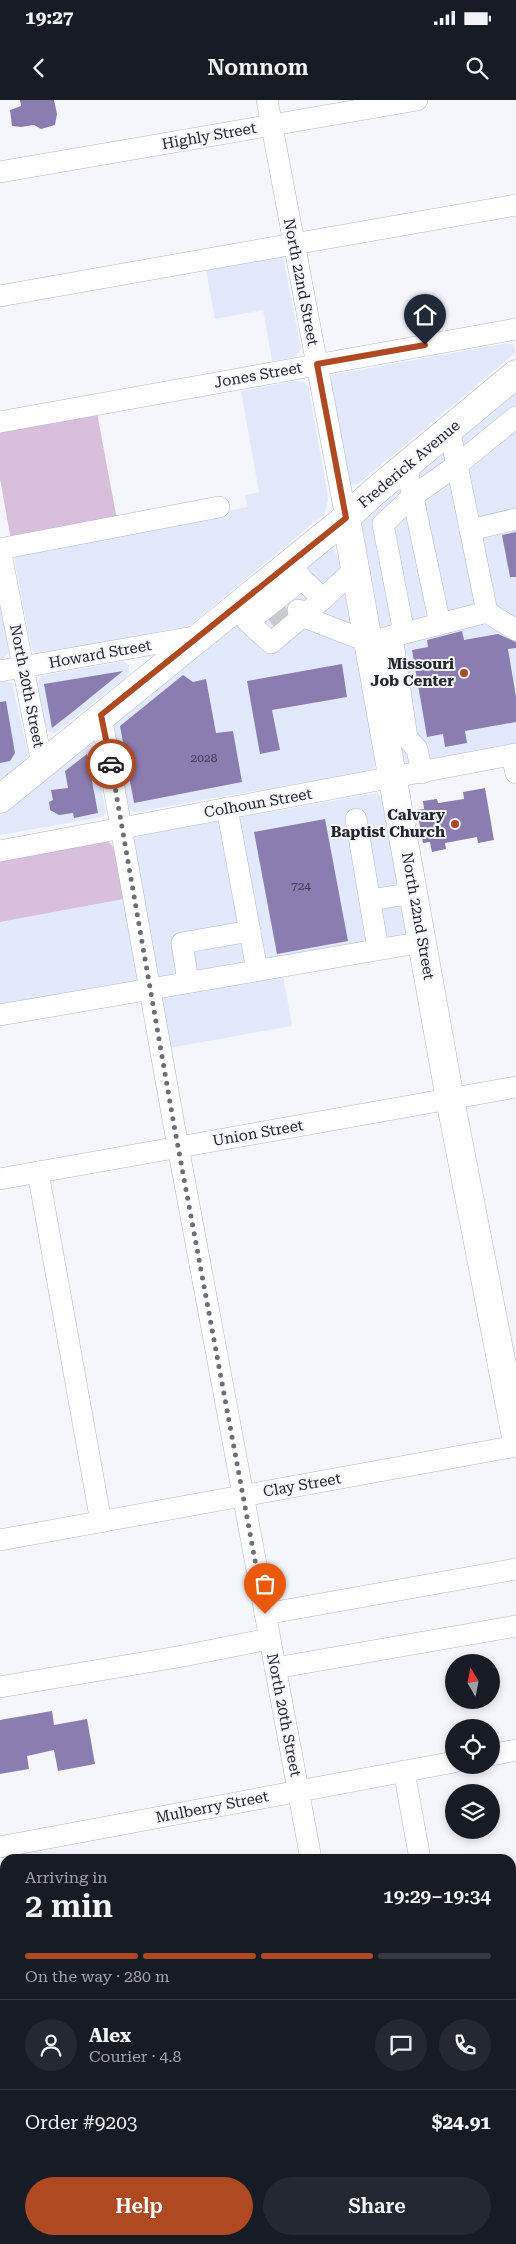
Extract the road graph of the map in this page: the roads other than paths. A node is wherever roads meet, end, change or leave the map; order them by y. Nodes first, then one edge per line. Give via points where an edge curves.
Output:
1 (267, 100) edge
2 (404, 101) edge
3 (272, 125) junction
4 (0, 172) edge
5 (516, 205) edge
6 (294, 243) junction
7 (0, 296) edge
8 (516, 329) edge
9 (317, 364) junction
10 (516, 374) edge
11 (492, 394) junction
12 (514, 419) edge
13 (0, 422) edge
14 (449, 430) junction
15 (406, 465) junction
16 (457, 465) junction
17 (413, 496) junction
18 (219, 507) dead end
19 (346, 518) junction
20 (516, 519) edge
21 (470, 530) junction
22 (0, 549) edge
23 (356, 568) junction
24 (296, 571) junction
25 (323, 599) junction
26 (286, 611) junction
27 (487, 612) junction
28 (243, 614) junction
29 (440, 624) junction
30 (516, 630) edge
31 (199, 636) junction
32 (388, 637) junction
33 (23, 667) junction
34 (0, 671) edge
35 (101, 715) junction
36 (515, 761) edge
37 (42, 764) junction
38 (422, 773) junction
39 (394, 778) junction
40 (0, 799) edge
41 (227, 808) junction
42 (356, 819) dead end
43 (123, 828) junction
44 (0, 851) edge
45 (414, 893) junction
46 (370, 900) junction
47 (250, 931) junction
48 (423, 942) junction
49 (378, 949) junction
50 (257, 970) junction
51 (188, 982) junction
52 (150, 988) junction
53 (0, 1015) edge
54 (516, 1087) edge
55 (450, 1099) junction
56 (178, 1147) junction
57 (38, 1172) junction
58 (0, 1179) edge
59 (516, 1437) edge
60 (516, 1446) edge
61 (243, 1496) junction
62 (101, 1522) junction
63 (0, 1540) edge
64 (516, 1569) edge
65 (265, 1614) junction
66 (516, 1626) edge
67 (269, 1639) junction
68 (275, 1668) junction
69 (0, 1686) edge
70 (516, 1750) edge
71 (500, 1753) edge
72 (445, 1764) edge
73 (404, 1771) junction
74 (298, 1791) junction
75 (0, 1847) edge
76 (310, 1854) edge
77 (419, 1854) edge

1 - 3 street, North 22nd Street
2 - 3 street, Highly Street
3 - 4 street, Highly Street
3 - 6 street, North 22nd Street
5 - 6 street
6 - 7 street
6 - 9 street, North 22nd Street
8 - 9 street, Jones Street
9 - 13 street, Jones Street
9 - 19 street, North 22nd Street
10 - 11 main road, Frederick Avenue
11 - 12 street
11 - 14 main road, Frederick Avenue
12 - 16 street
14 - 15 main road, Frederick Avenue
14 - 16 street
15 - 17 street
15 - 19 main road, Frederick Avenue
16 - 17 street
16 - 21 street
17 - 29 street
17 - 32 street via 384,524
18 - 22 street
19 - 23 main road, North 22nd Street
19 - 24 main road, Frederick Avenue
20 - 21 street
21 - 27 street
22 - 33 street, North 20th Street
23 - 25 street
23 - 32 main road, North 22nd Street
24 - 25 street
24 - 26 street
24 - 28 main road, Frederick Avenue
25 - 26 street
26 - 28 street
26 - 28 street via 272,643
26 - 32 street
27 - 29 street
27 - 30 street
28 - 31 main road, Frederick Avenue
29 - 32 street
31 - 33 street, Howard Street
31 - 35 main road, Frederick Avenue
32 - 38 street via 407,738 417,749
32 - 39 main road, North 22nd Street
33 - 34 street, Howard Street
33 - 37 street, North 20th Street
35 - 37 main road, Frederick Avenue
35 - 43 street, North 20th Street
36 - 38 street, Colhoun Street
37 - 40 main road, Frederick Avenue
38 - 39 street, Colhoun Street
39 - 41 street, Colhoun Street
39 - 45 main road, North 22nd Street
41 - 43 street, Colhoun Street
41 - 47 street
42 - 46 street
43 - 44 street, Colhoun Street
43 - 52 street, North 20th Street
45 - 46 street
45 - 48 main road, North 22nd Street
46 - 49 street
47 - 50 street
47 - 51 street via 182,944
48 - 49 street
48 - 55 main road, North 22nd Street
49 - 50 street
50 - 51 street
51 - 52 street
52 - 53 street
52 - 56 street, North 20th Street
54 - 55 street, Union Street
55 - 56 street, Union Street
55 - 59 main road, North 22nd Street
56 - 57 street, Union Street
56 - 61 street, North 20th Street
57 - 58 street, Union Street
57 - 62 street
60 - 61 street, Clay Street
61 - 62 street, Clay Street
61 - 65 street, North 20th Street
62 - 63 street, Clay Street
64 - 65 street
65 - 67 street, North 20th Street
66 - 68 street
67 - 68 street, North 20th Street
67 - 69 street
68 - 74 street, North 20th Street
70 - 71 street
72 - 73 street, Mulberry Street
73 - 74 street, Mulberry Street
73 - 77 street
74 - 75 street, Mulberry Street
74 - 76 street, North 20th Street

